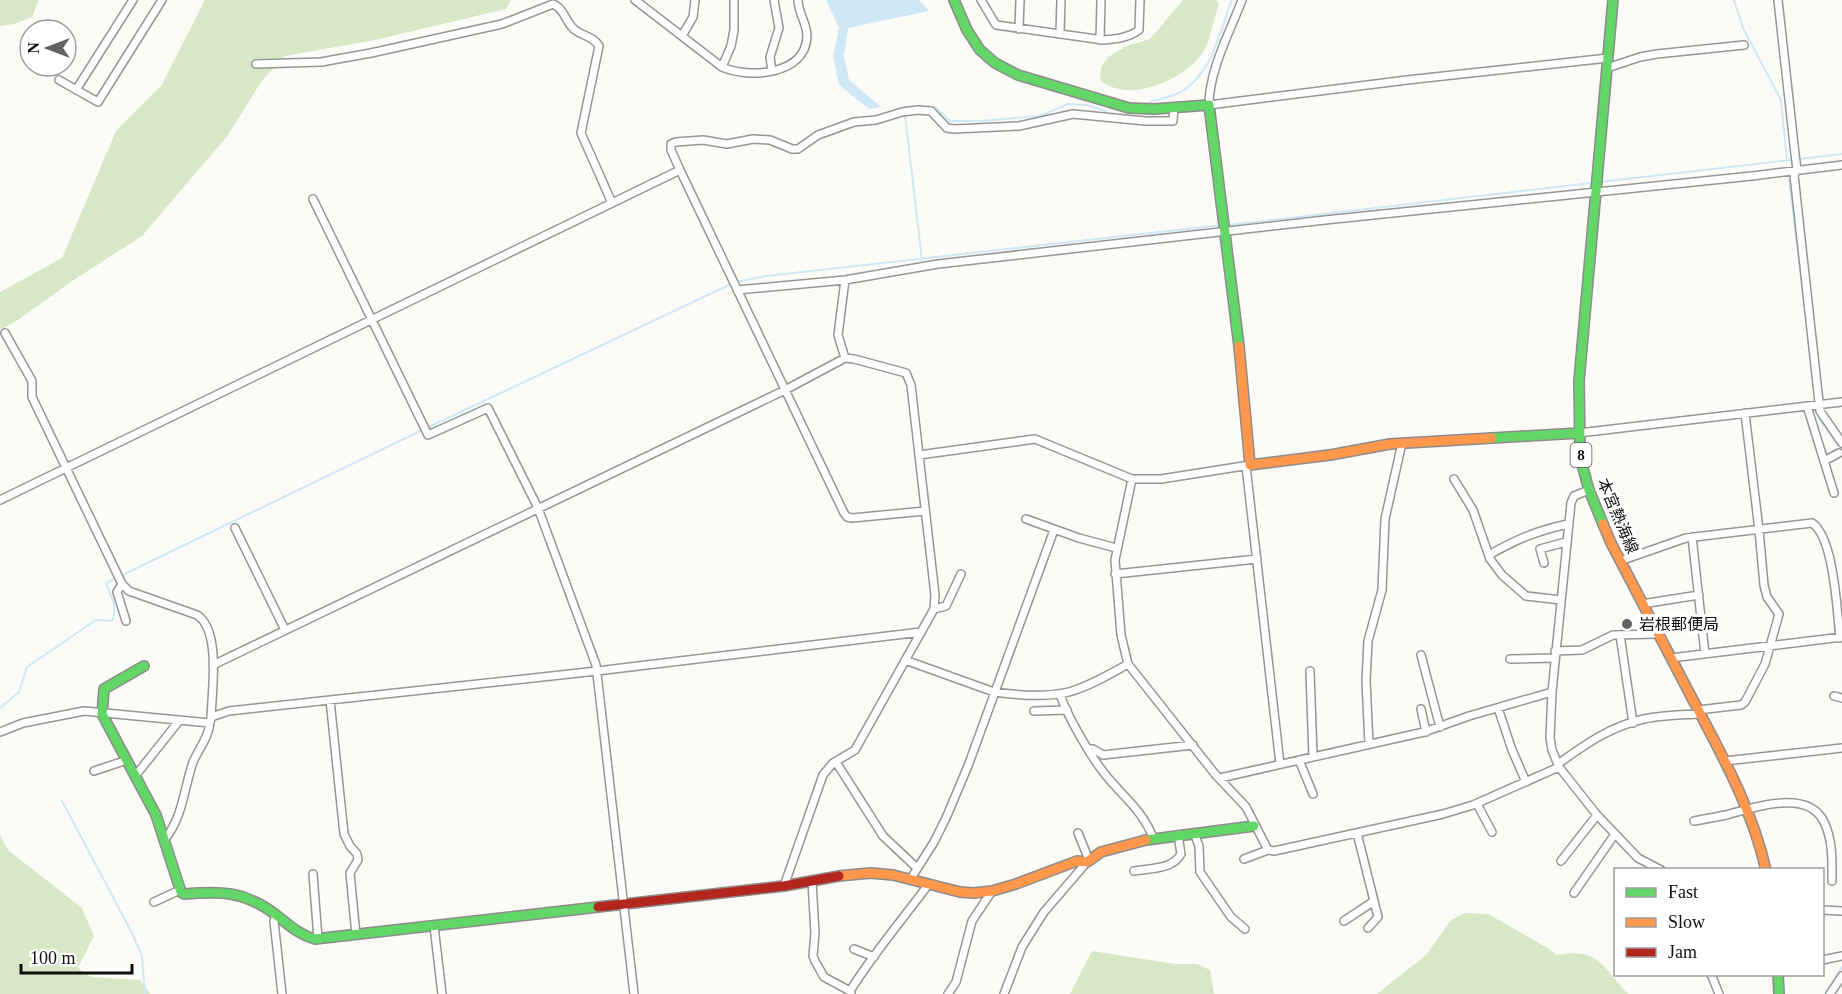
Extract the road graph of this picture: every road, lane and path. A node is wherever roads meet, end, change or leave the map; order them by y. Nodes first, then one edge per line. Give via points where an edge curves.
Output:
1 (133, 0) edge
2 (162, 0) edge
3 (635, 0) edge
4 (695, 0) edge
5 (734, 0) edge
6 (774, 0) edge
7 (798, 0) edge
8 (954, 0) edge
9 (981, 0) edge
10 (1020, 0) edge
11 (1061, 0) edge
12 (1101, 0) edge
13 (1140, 0) edge
14 (1242, 0) edge
15 (1613, 0) edge
16 (1779, 0) edge
17 (1019, 29) junction
18 (1060, 34) junction
19 (682, 36) junction
20 (1100, 40) junction
21 (1744, 45) dead end
22 (1608, 63) junction
23 (256, 64) dead end
24 (722, 67) junction
25 (772, 71) junction
26 (59, 80) dead end
27 (76, 90) junction
28 (1209, 105) junction
29 (1174, 107) junction
30 (1842, 165) edge
31 (680, 170) junction
32 (1797, 170) junction
33 (1597, 192) junction
34 (313, 199) dead end
35 (612, 203) junction
36 (1224, 233) junction
37 (845, 280) junction
38 (736, 288) junction
39 (372, 319) junction
40 (5, 333) dead end
41 (845, 358) junction
42 (785, 390) junction
43 (1842, 402) edge
44 (1814, 405) junction
45 (1744, 413) junction
46 (1579, 433) junction
47 (1402, 443) junction
48 (1842, 443) edge
49 (1839, 453) dead end
50 (919, 455) junction
51 (1824, 461) junction
52 (1248, 465) junction
53 (67, 468) junction
54 (1132, 479) junction
55 (1454, 479) dead end
56 (1589, 490) junction
57 (1834, 493) dead end
58 (0, 500) edge
59 (538, 508) junction
60 (925, 511) junction
61 (1026, 519) dead end
62 (1568, 524) junction
63 (235, 528) dead end
64 (1759, 529) junction
65 (1053, 530) junction
66 (1692, 537) junction
67 (1566, 542) junction
68 (1116, 548) junction
69 (1489, 555) junction
70 (1257, 559) junction
71 (1620, 561) junction
72 (1544, 563) dead end
73 (961, 574) dead end
74 (1115, 574) junction
75 (122, 584) junction
76 (1699, 595) junction
77 (1561, 600) junction
78 (1642, 604) junction
79 (934, 609) junction
80 (126, 621) dead end
81 (285, 630) junction
82 (921, 632) junction
83 (1658, 634) junction
84 (1620, 635) junction
85 (1841, 638) edge
86 (1770, 646) junction
87 (1555, 654) junction
88 (1705, 654) junction
89 (1420, 655) dead end
90 (1671, 658) junction
91 (1510, 659) dead end
92 (905, 660) junction
93 (213, 664) junction
94 (1128, 664) junction
95 (144, 666) dead end
96 (597, 671) junction
97 (1310, 671) dead end
98 (994, 692) junction
99 (1552, 692) junction
100 (1060, 694) junction
101 (330, 700) junction
102 (1498, 708) junction
103 (1420, 709) dead end
104 (1067, 710) junction
105 (1034, 711) dead end
106 (1699, 712) junction
107 (102, 714) junction
108 (210, 720) junction
109 (179, 721) junction
110 (1633, 723) junction
111 (1440, 727) junction
112 (0, 732) edge
113 (1426, 732) junction
114 (1368, 744) junction
115 (1193, 746) junction
116 (1842, 748) edge
117 (1089, 749) junction
118 (1313, 757) junction
119 (127, 760) junction
120 (1299, 760) junction
121 (1725, 761) junction
122 (836, 762) junction
123 (1280, 764) junction
124 (1559, 765) junction
125 (94, 771) dead end
126 (136, 775) junction
127 (1220, 778) junction
128 (1527, 782) junction
129 (1312, 794) dead end
130 (1477, 804) junction
131 (1747, 809) junction
132 (1597, 815) junction
133 (1694, 821) dead end
134 (1254, 826) junction
135 (1491, 832) dead end
136 (1078, 833) dead end
137 (1194, 833) junction
138 (1357, 833) junction
139 (1615, 834) junction
140 (1178, 835) junction
141 (1153, 838) junction
142 (165, 839) junction
143 (1268, 850) junction
144 (1244, 859) dead end
145 (1088, 861) junction
146 (1561, 861) dead end
147 (917, 868) junction
148 (1657, 868) edge
149 (1765, 868) edge
150 (1134, 871) dead end
151 (313, 874) dead end
152 (910, 879) junction
153 (1832, 881) dead end
154 (812, 882) junction
155 (928, 885) junction
156 (784, 886) junction
157 (180, 890) junction
158 (992, 891) junction
159 (1574, 893) dead end
160 (1374, 900) junction
161 (154, 902) dead end
162 (623, 905) junction
163 (1824, 910) edge
164 (1842, 912) edge
165 (276, 915) junction
166 (1344, 921) dead end
167 (434, 926) junction
168 (1368, 928) dead end
169 (1245, 929) dead end
170 (356, 935) junction
171 (318, 939) junction
172 (854, 950) dead end
173 (1842, 956) edge
174 (874, 957) junction
175 (1824, 960) edge
176 (1711, 976) edge
177 (1778, 976) edge
178 (1842, 976) edge
179 (851, 992) edge
180 (282, 994) edge
181 (442, 994) edge
182 (634, 994) edge
183 (948, 994) edge
184 (1004, 994) edge
185 (1719, 994) edge
186 (1779, 994) edge
187 (1830, 994) edge

1 - 27 street
2 - 27 street via 98,102
3 - 19 street
4 - 19 street via 693,16
5 - 24 street via 734,30
6 - 25 street via 779,28 770,57
7 - 25 street via 806,30 805,46 794,61
8 - 29 street via 978,47 1005,69 1119,106
9 - 17 street via 996,26
10 - 17 street
11 - 18 street
12 - 20 street
13 - 20 street via 1139,30 1120,39
14 - 28 street via 1211,84
15 - 22 street, 本宮熱海線 / 8
16 - 32 street
17 - 18 street
18 - 20 street
19 - 24 street
21 - 22 street
22 - 28 street via 1407,80
22 - 33 street, 本宮熱海線 / 8
23 - 35 street via 321,62 371,53 502,24 553,4 561,9 574,30 599,46 581,133
24 - 25 street via 749,74
26 - 27 street
28 - 29 street
28 - 36 street
29 - 31 street via 1173,120 1072,114 1019,126 954,129 947,128 931,111 911,110 854,122 818,135 798,149 753,139 727,144 703,140 676,142 671,144 671,150
30 - 32 street
31 - 35 street
31 - 38 street
32 - 33 street
32 - 44 street via 1794,175
33 - 36 street
33 - 46 street, 本宮熱海線 / 8 via 1579,381
34 - 39 street
35 - 39 street
36 - 37 street via 938,264
36 - 52 street via 1242,373
37 - 38 street
37 - 41 street via 838,335
38 - 42 street
39 - 53 street
39 - 59 street via 429,435 488,408
40 - 53 street via 32,381 32,397
41 - 42 street
41 - 50 street via 906,374
42 - 59 street
42 - 60 street via 847,517
43 - 44 street
44 - 45 street
44 - 48 street
44 - 51 street
45 - 46 street
45 - 64 street
46 - 47 street
46 - 56 street, 本宮熱海線 / 8
47 - 52 street
47 - 114 street via 1385,519 1382,590 1368,641
49 - 51 street
50 - 54 street via 1035,439
50 - 60 street
51 - 57 street
52 - 54 street via 1161,479
52 - 70 street
53 - 58 street
53 - 75 street
54 - 68 street
55 - 69 street via 1475,515
56 - 62 street via 1572,499
56 - 71 street, 本宮熱海線 / 8
59 - 81 street
59 - 96 street
60 - 79 street
61 - 65 street
62 - 67 street
62 - 69 street via 1539,530
63 - 81 street
64 - 66 street
64 - 85 street via 1812,523 1821,532 1831,562
64 - 86 street via 1766,593 1779,614
65 - 68 street
65 - 98 street
66 - 71 street
66 - 76 street
67 - 72 street via 1540,549
67 - 77 street
68 - 74 street
69 - 77 street via 1502,575 1526,596
70 - 74 street
70 - 123 street
71 - 78 street, 本宮熱海線 / 8
73 - 79 street via 946,606
74 - 94 street
75 - 80 street via 117,592
75 - 93 street via 129,591 203,619
76 - 78 street
76 - 88 street
77 - 87 street
78 - 83 street, 本宮熱海線 / 8
79 - 82 street
81 - 93 street
82 - 92 street
82 - 96 street
83 - 84 street
83 - 90 street, 本宮熱海線 / 8
84 - 87 street via 1604,638 1582,651
84 - 110 street
85 - 86 street
86 - 88 street
86 - 106 street via 1761,674 1745,702
87 - 91 street
87 - 99 street
88 - 90 street
89 - 111 street
90 - 106 street, 本宮熱海線 / 8
92 - 98 street
92 - 122 street via 855,750
93 - 108 street
94 - 100 street
94 - 115 street
95 - 107 street via 104,689
96 - 101 street
96 - 162 street
97 - 118 street
98 - 100 street
98 - 147 street via 946,818
99 - 102 street
99 - 124 street via 1550,738
100 - 104 street
101 - 108 street via 229,711
101 - 170 street via 344,834 358,860 350,873
102 - 111 street
102 - 128 street
103 - 113 street
104 - 105 street
104 - 117 street
106 - 110 street
106 - 121 street, 本宮熱海線 / 8
107 - 109 street
107 - 112 street via 84,711 61,715
107 - 119 street
108 - 109 street
108 - 142 street via 207,738 193,763 183,800
109 - 126 street
110 - 124 street via 1594,739
111 - 113 street
113 - 114 street
114 - 118 street
115 - 117 street via 1103,756
115 - 127 street
116 - 121 street
117 - 141 street via 1107,778 1147,822
118 - 120 street
119 - 125 street
119 - 126 street
120 - 123 street
120 - 129 street
121 - 131 street, 本宮熱海線 / 8
122 - 147 street via 883,836
122 - 156 street via 818,787
123 - 127 street
124 - 128 street
124 - 132 street
126 - 142 street
127 - 134 street via 1246,807
128 - 130 street
130 - 135 street
130 - 138 street
131 - 133 street
131 - 149 street, 本宮熱海線 / 8
131 - 153 street via 1789,803 1808,806 1816,812 1828,831
132 - 139 street
132 - 146 street
134 - 137 street
134 - 143 street
136 - 145 street
137 - 140 street
137 - 169 street via 1200,872 1231,917
138 - 143 street
138 - 160 street
139 - 148 street via 1638,858
139 - 159 street
140 - 141 street
140 - 150 street via 1181,854 1175,861
141 - 145 street via 1101,852
142 - 157 street
143 - 144 street
145 - 158 street via 1077,861
145 - 184 street via 1038,921 1022,947
147 - 152 street
151 - 171 street
152 - 154 street via 870,873
152 - 155 street
154 - 156 street
154 - 179 street via 813,956 824,976
155 - 158 street via 965,893
155 - 174 street
156 - 162 street
157 - 161 street
157 - 165 street via 184,894 233,892 260,903
158 - 183 street via 972,921 956,982
160 - 166 street
160 - 168 street via 1378,917
162 - 167 street
162 - 182 street
163 - 164 street
165 - 171 street via 307,937
165 - 180 street
167 - 170 street
167 - 181 street
170 - 171 street
172 - 174 street
173 - 175 street
174 - 179 street
176 - 185 street
177 - 186 street
178 - 187 street

